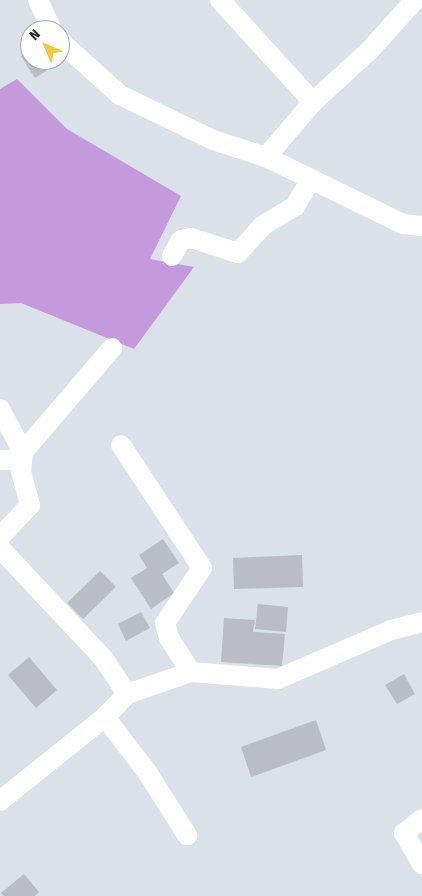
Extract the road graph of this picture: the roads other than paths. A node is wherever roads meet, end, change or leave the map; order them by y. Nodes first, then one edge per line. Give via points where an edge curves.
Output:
1 (38, 0) edge
2 (220, 0) edge
3 (415, 0) edge
4 (47, 20) edge
5 (70, 49) edge
6 (313, 102) junction
7 (266, 157) junction
8 (311, 179) junction
9 (422, 226) edge
10 (172, 256) dead end
11 (112, 348) dead end
12 (0, 409) edge
13 (121, 445) dead end
14 (22, 456) junction
15 (0, 460) edge
16 (0, 537) edge
17 (0, 548) edge
18 (422, 622) edge
19 (191, 672) junction
20 (127, 694) junction
21 (104, 718) junction
22 (0, 801) edge
23 (422, 819) edge
24 (187, 835) dead end
25 (422, 864) edge

1 - 4 street
2 - 6 street
3 - 6 street via 368,52
5 - 7 street via 120,94 213,140
6 - 7 street
7 - 8 street
8 - 9 street via 403,224
8 - 10 street via 295,206 262,226 238,253 191,238 181,240
11 - 14 street
12 - 14 street
13 - 19 street via 202,568 165,623 169,638
14 - 15 street
14 - 16 street via 30,505
17 - 20 street via 103,658
18 - 19 street via 391,630 278,679 260,681
19 - 20 street
20 - 21 street
21 - 22 street
21 - 24 street via 147,772
23 - 25 street via 404,833

